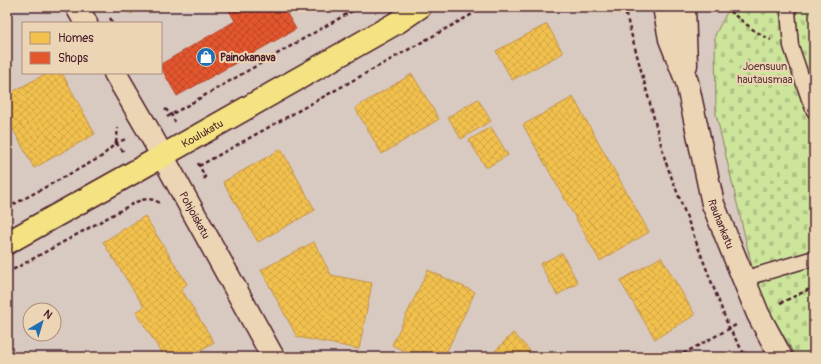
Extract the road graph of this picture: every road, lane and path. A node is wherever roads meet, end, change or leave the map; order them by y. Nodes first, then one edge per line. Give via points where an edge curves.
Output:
1 (77, 7) edge
2 (360, 7) edge
3 (420, 7) edge
4 (430, 7) edge
5 (485, 7) edge
6 (624, 7) edge
7 (664, 7) edge
8 (684, 7) edge
9 (789, 7) edge
10 (85, 22) edge
11 (398, 22) junction
12 (116, 74) edge
13 (687, 82) junction
14 (814, 111) edge
15 (171, 114) dead end
16 (116, 143) dead end
17 (162, 156) junction
18 (205, 177) dead end
19 (160, 202) dead end
20 (7, 208) edge
21 (7, 243) edge
22 (814, 258) edge
23 (7, 274) edge
24 (743, 279) junction
25 (729, 328) junction
26 (273, 357) edge
27 (677, 357) edge
28 (746, 357) edge
29 (781, 357) edge

1 - 10 street
2 - 15 path
3 - 11 main road, Koulukatu
4 - 11 main road, Koulukatu
5 - 18 path via 199,166
6 - 25 path via 666,163
7 - 13 street, Rauhankatu via 670,39
8 - 13 street, Rauhankatu
9 - 14 lane via 791,46
11 - 17 main road, Koulukatu
12 - 17 street, Pohjoiskatu
13 - 24 street, Rauhankatu via 713,204
16 - 20 path via 101,157
17 - 21 main road, Koulukatu
17 - 26 street, Pohjoiskatu
19 - 23 path via 150,199 136,202
22 - 24 lane
24 - 29 street, Rauhankatu
25 - 27 path
25 - 28 path

